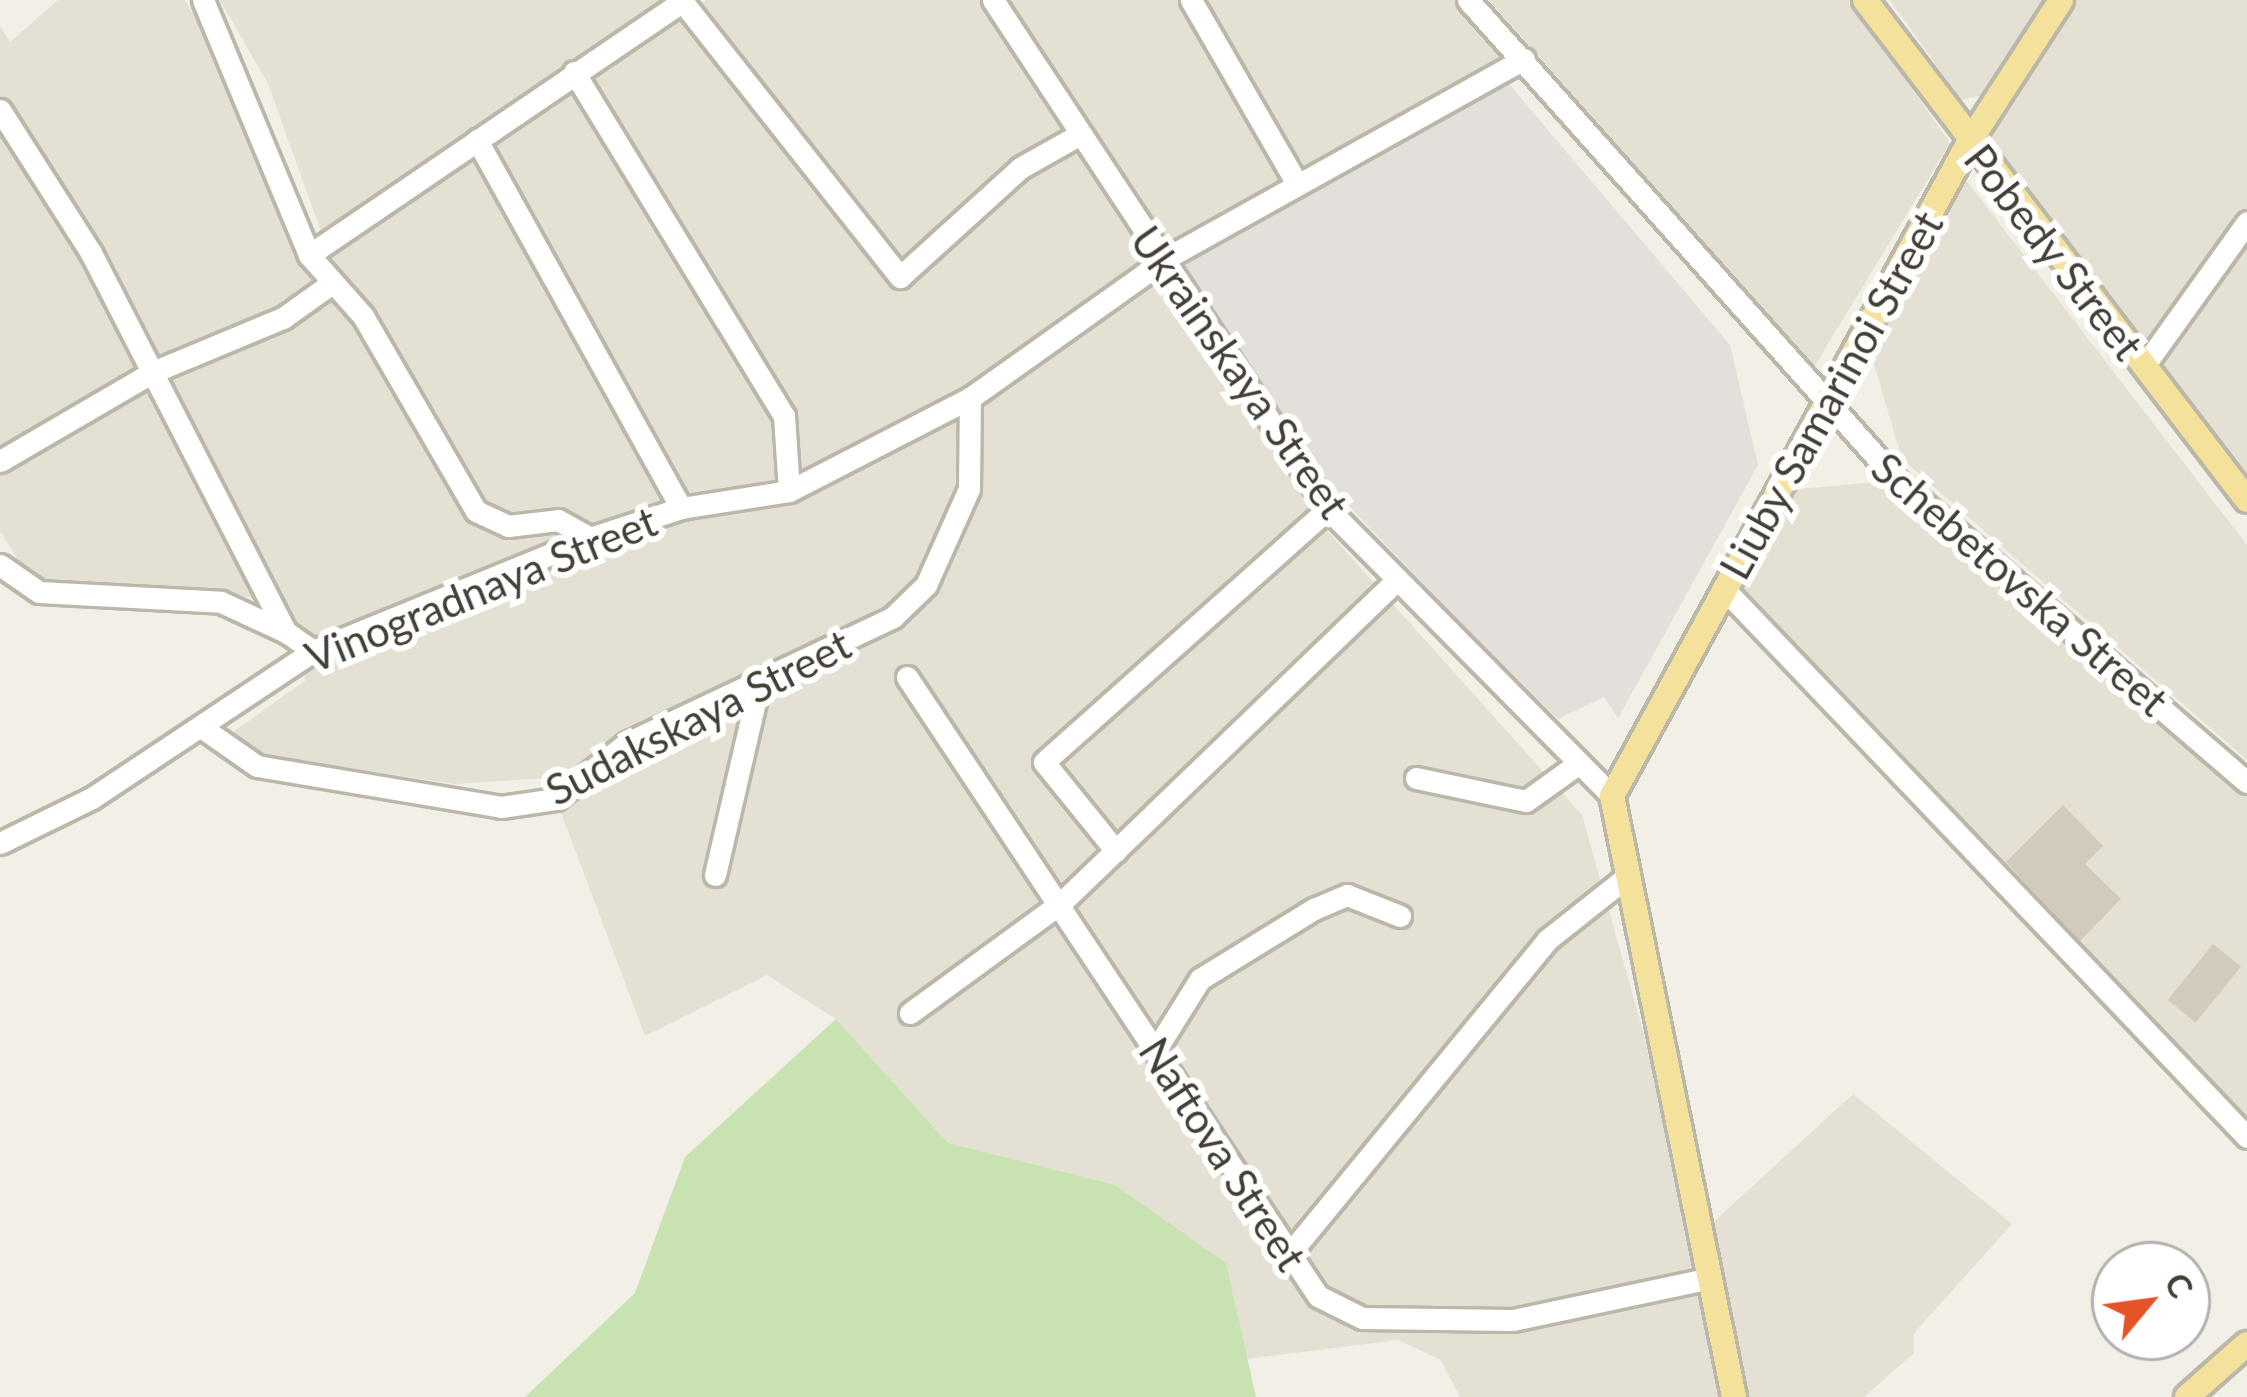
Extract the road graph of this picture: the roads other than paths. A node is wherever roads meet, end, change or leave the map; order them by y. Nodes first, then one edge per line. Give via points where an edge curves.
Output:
1 (203, 0) edge
2 (683, 0) edge
3 (992, 0) edge
4 (1191, 0) edge
5 (1468, 0) edge
6 (1865, 0) edge
7 (2061, 0) edge
8 (1524, 59) junction
9 (574, 72) junction
10 (0, 110) edge
11 (1075, 137) junction
12 (477, 140) junction
13 (1968, 144) junction
14 (1295, 180) junction
15 (2247, 222) edge
16 (309, 255) junction
17 (1164, 260) junction
18 (332, 283) junction
19 (2144, 366) junction
20 (153, 372) junction
21 (970, 398) junction
22 (1822, 404) junction
23 (0, 461) edge
24 (789, 491) junction
25 (2247, 500) edge
26 (681, 508) junction
27 (1328, 509) junction
28 (590, 538) junction
29 (0, 566) edge
30 (1396, 580) junction
31 (1725, 590) junction
32 (286, 632) junction
33 (313, 651) junction
34 (907, 677) dead end
35 (760, 680) junction
36 (201, 728) junction
37 (1579, 763) junction
38 (1416, 778) dead end
39 (2247, 782) edge
40 (1612, 796) junction
41 (0, 843) edge
42 (1116, 851) junction
43 (715, 874) dead end
44 (1624, 879) junction
45 (1061, 903) junction
46 (1400, 916) dead end
47 (910, 1013) dead end
48 (1155, 1051) junction
49 (2247, 1137) edge
50 (1286, 1258) junction
51 (1710, 1278) junction
52 (2247, 1344) edge
53 (1734, 1397) edge
54 (2186, 1397) edge

1 - 16 street
2 - 9 street
2 - 11 street via 900,277 1020,168
3 - 11 street, Ukrainskaya Street
4 - 14 street
5 - 8 street, Schebetovska Street
6 - 13 main road, Pobedy Street
7 - 13 main road, Liuby Samarinoi Street
8 - 14 street, Vinogradnaya Street
8 - 22 street, Schebetovska Street
9 - 12 street
9 - 24 street via 784,416
10 - 20 street
11 - 17 street, Ukrainskaya Street
12 - 16 street
12 - 26 street
13 - 19 main road, Pobedy Street
13 - 22 main road, Liuby Samarinoi Street
14 - 17 street, Vinogradnaya Street
15 - 19 street
16 - 18 street
17 - 21 street, Vinogradnaya Street
17 - 27 street, Ukrainskaya Street
18 - 20 street via 283,318
18 - 28 street via 363,316 476,511 508,526 558,520
19 - 25 main road, Pobedy Street
20 - 23 street
20 - 32 street
21 - 24 street, Vinogradnaya Street
21 - 35 street, Sudakskaya Street via 969,489 926,585 893,617
22 - 31 main road, Liuby Samarinoi Street
22 - 39 street, Schebetovska Street
24 - 26 street, Vinogradnaya Street
26 - 28 street, Vinogradnaya Street
27 - 30 street, Ukrainskaya Street
27 - 42 street via 1044,763
28 - 33 street, Vinogradnaya Street
29 - 32 street via 40,592 221,602
30 - 37 street, Ukrainskaya Street
30 - 42 street
31 - 40 main road, Liuby Samarinoi Street
31 - 49 street
32 - 33 street
33 - 36 street, Vinogradnaya Street
34 - 45 street, Naftova Street
35 - 36 street, Sudakskaya Street via 627,743 556,799 502,807 256,766
35 - 43 street
36 - 41 street, Vinogradnaya Street
37 - 38 street via 1526,801
37 - 40 street, Ukrainskaya Street
40 - 44 main road
42 - 45 street
44 - 50 street via 1546,940
44 - 51 main road
45 - 47 street
45 - 48 street, Naftova Street
46 - 48 street via 1347,895 1314,909 1200,979
48 - 50 street, Naftova Street
50 - 51 street, Naftova Street via 1318,1296 1362,1318 1513,1320
51 - 53 main road
52 - 54 main road

